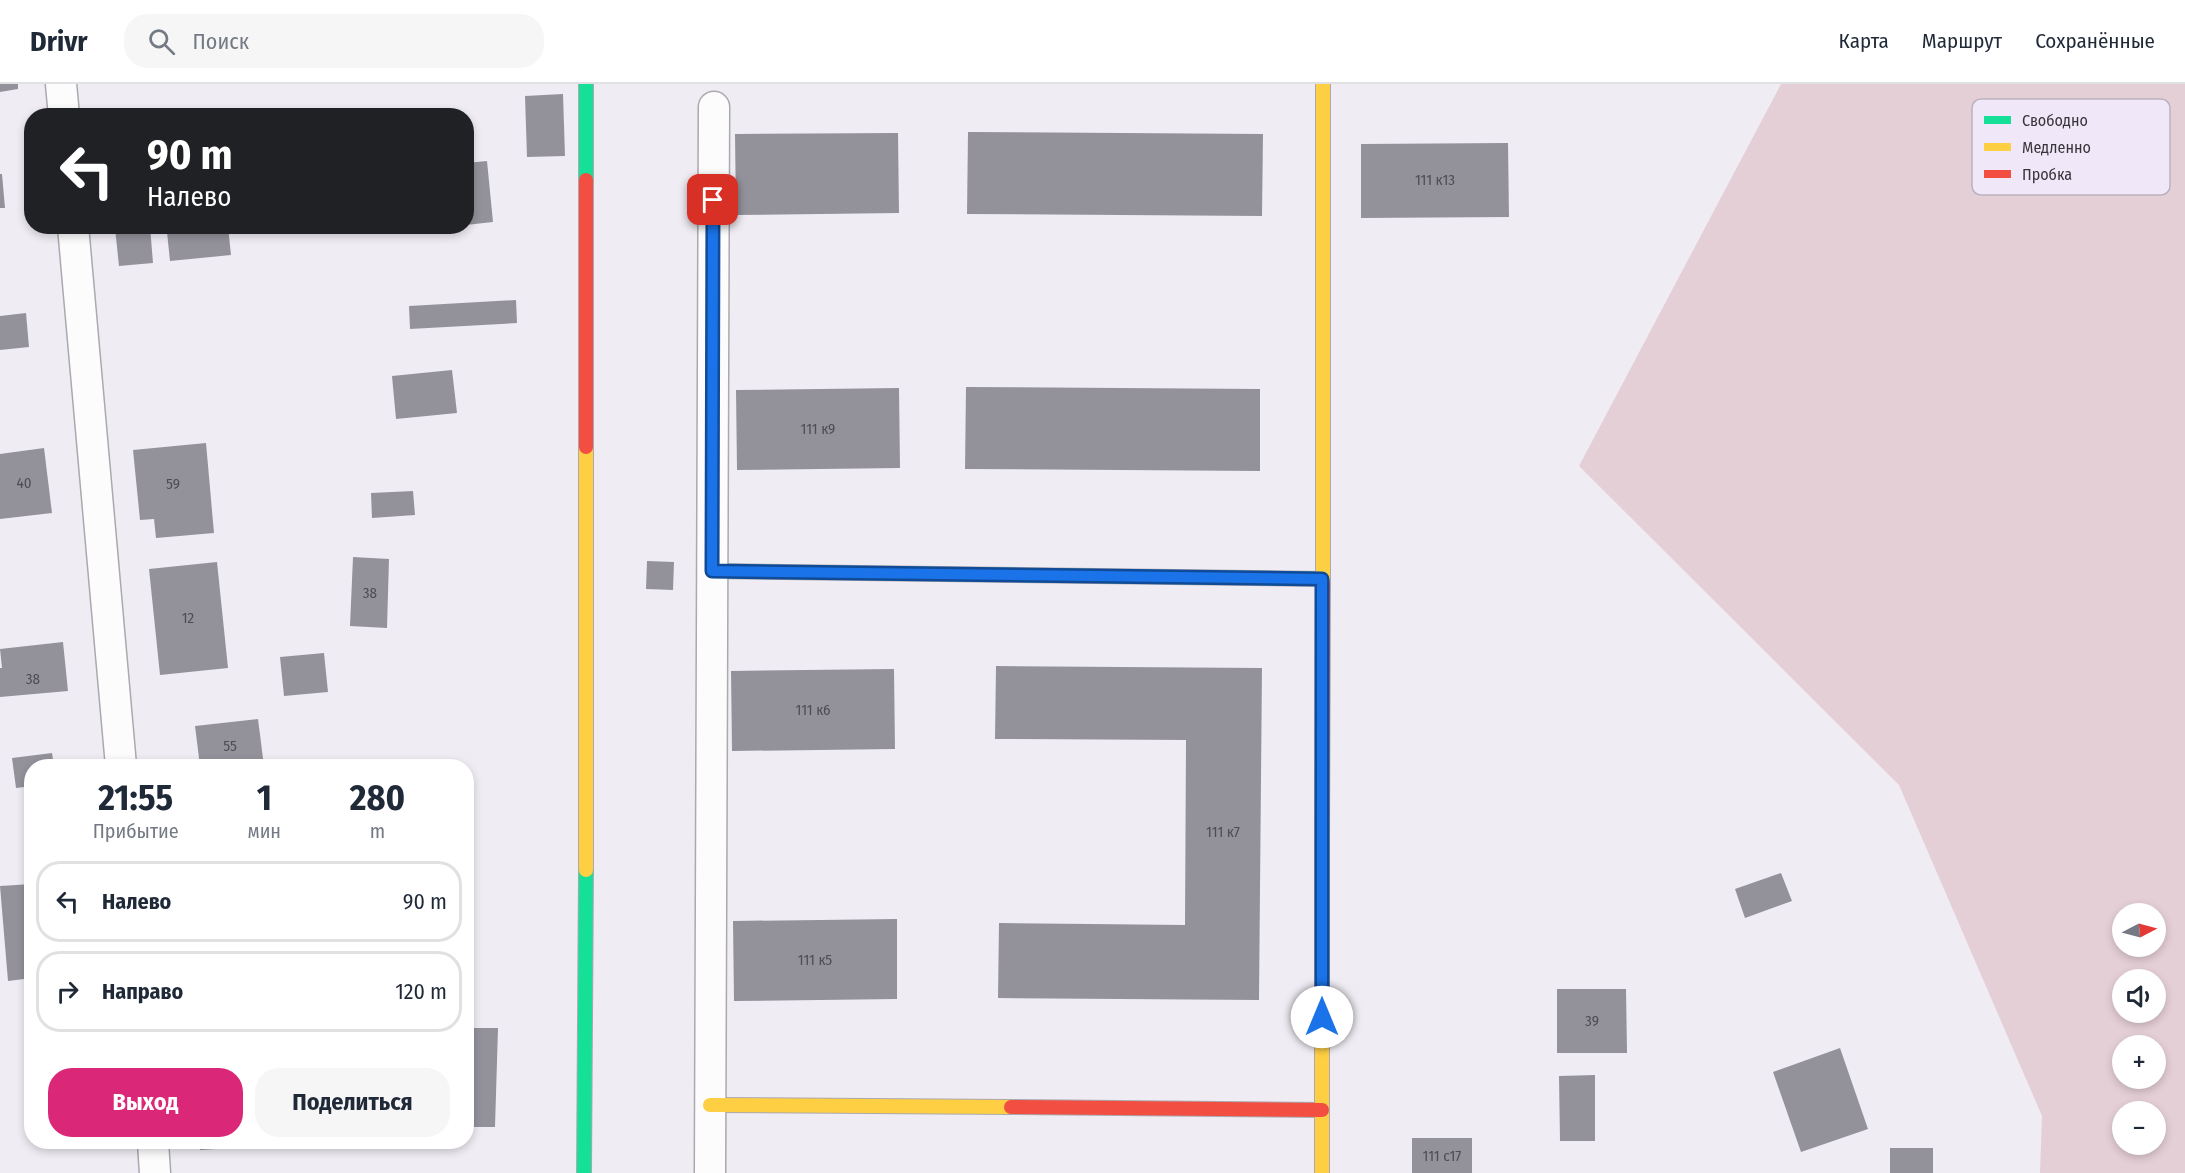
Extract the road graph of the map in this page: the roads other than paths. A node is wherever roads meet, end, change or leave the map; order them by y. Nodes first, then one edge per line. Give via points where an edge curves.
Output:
1 (61, 84) edge
2 (586, 84) edge
3 (1323, 84) edge
4 (714, 107) dead end
5 (63, 108) edge
6 (75, 234) edge
7 (712, 571) junction
8 (1322, 579) junction
9 (120, 759) edge
10 (710, 1105) junction
11 (1322, 1110) junction
12 (153, 1149) edge
13 (155, 1173) edge
14 (584, 1173) edge
15 (710, 1173) edge
16 (1322, 1173) edge

1 - 5 street
2 - 14 street
3 - 8 street
4 - 7 street
6 - 9 street
7 - 8 street
7 - 10 street
8 - 11 street
10 - 11 street
10 - 15 street
11 - 16 street
12 - 13 street

